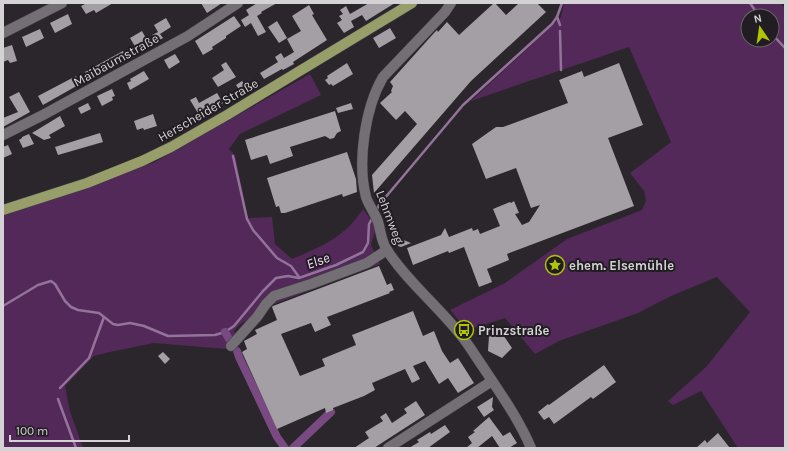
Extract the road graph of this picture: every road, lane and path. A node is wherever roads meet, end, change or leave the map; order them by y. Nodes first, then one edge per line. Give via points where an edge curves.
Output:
1 (62, 3) edge
2 (238, 3) edge
3 (412, 3) edge
4 (451, 3) edge
5 (3, 33) edge
6 (3, 135) edge
7 (3, 210) edge
8 (387, 250) junction
9 (232, 346) dead end
10 (492, 381) junction
11 (530, 446) edge
12 (388, 448) edge

1 - 5 street
2 - 6 street, Maibaumstraße via 188,36
3 - 7 main road, Herscheider Straße via 171,147 86,184
4 - 8 street, Lehmweg via 383,77 376,89 367,120 364,185 366,198 378,222
8 - 9 street via 366,263 274,296
8 - 10 street, Lehmweg via 459,333
10 - 11 street, Lehmweg via 521,426
10 - 12 street

